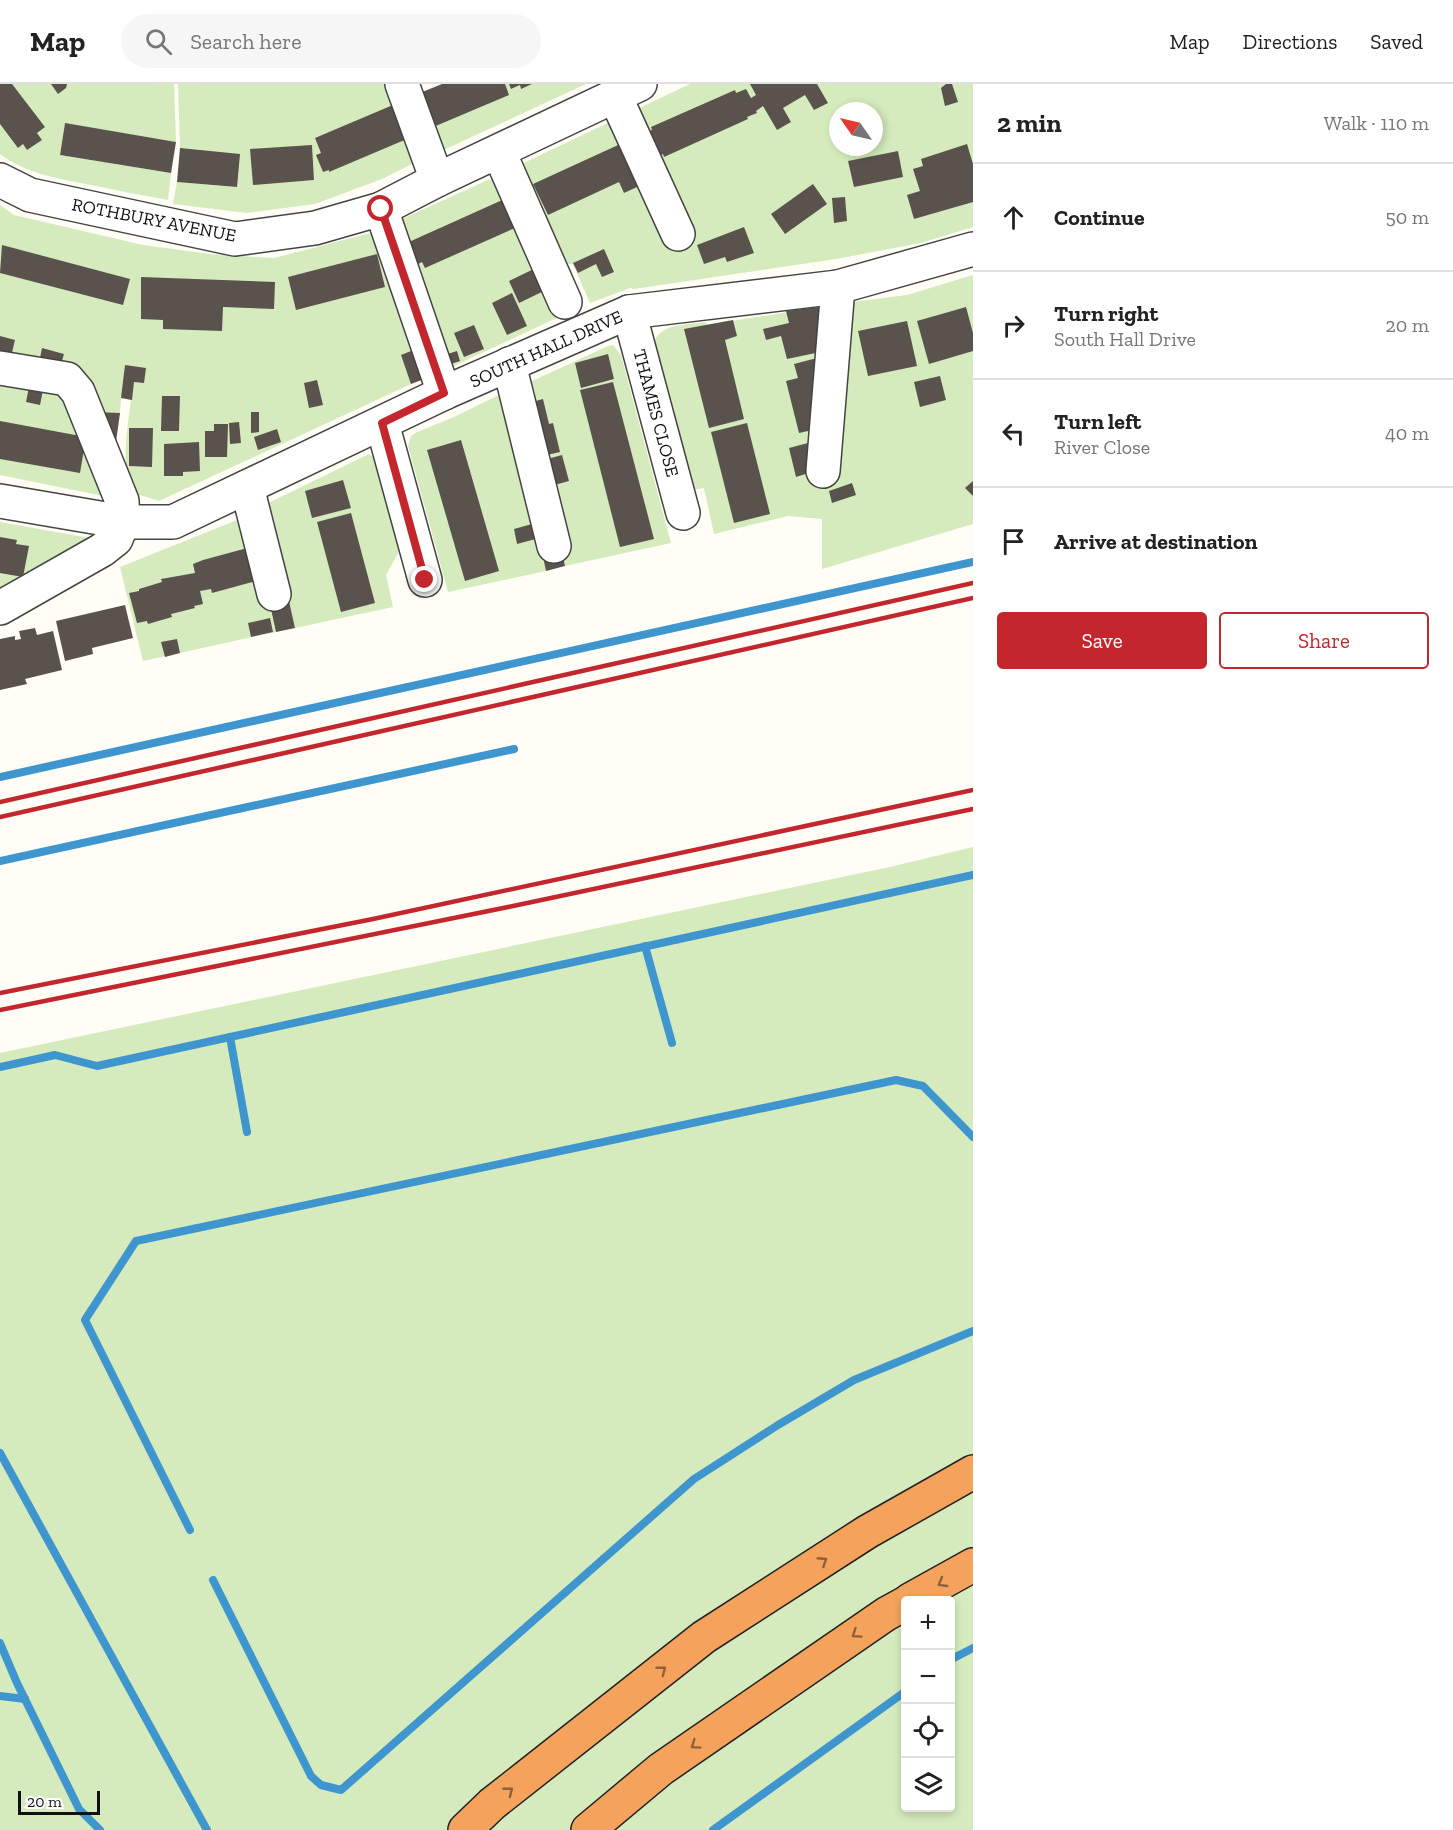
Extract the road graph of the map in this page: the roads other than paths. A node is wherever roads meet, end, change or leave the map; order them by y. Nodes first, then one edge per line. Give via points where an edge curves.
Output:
1 (402, 84) edge
2 (627, 90) edge
3 (500, 152) junction
4 (0, 180) edge
5 (437, 180) junction
6 (381, 209) junction
7 (678, 234) dead end
8 (973, 249) edge
9 (838, 287) junction
10 (565, 302) dead end
11 (629, 312) junction
12 (509, 364) junction
13 (0, 368) edge
14 (444, 393) junction
15 (382, 423) junction
16 (823, 471) dead end
17 (247, 487) junction
18 (0, 501) edge
19 (683, 513) dead end
20 (123, 522) junction
21 (554, 546) dead end
22 (425, 580) dead end
23 (273, 594) dead end
24 (0, 608) edge
25 (973, 1472) edge
26 (973, 1565) edge
27 (917, 1596) edge
28 (901, 1606) edge
29 (465, 1830) edge
30 (588, 1830) edge

1 - 5 street
2 - 3 street, ROTHBURY AVENUE
2 - 7 street
3 - 5 street, ROTHBURY AVENUE
3 - 10 street
4 - 6 street, ROTHBURY AVENUE via 30,195 235,239 315,228
5 - 6 street, ROTHBURY AVENUE
6 - 14 street
8 - 9 street, SOUTH HALL DRIVE
9 - 11 street, SOUTH HALL DRIVE
9 - 16 street
11 - 12 street, SOUTH HALL DRIVE
11 - 19 street, THAMES CLOSE
12 - 14 street, SOUTH HALL DRIVE
12 - 21 street
13 - 20 street via 67,379 78,392 122,501
14 - 15 street, SOUTH HALL DRIVE
15 - 17 street, SOUTH HALL DRIVE
15 - 22 street
17 - 20 street, SOUTH HALL DRIVE via 173,522
17 - 23 street
18 - 20 street, SOUTH HALL DRIVE
20 - 24 street via 116,540 102,550
29 -> 25 highway via 492,1804 704,1637 867,1532
26 -> 27 highway
28 -> 30 highway via 661,1769

